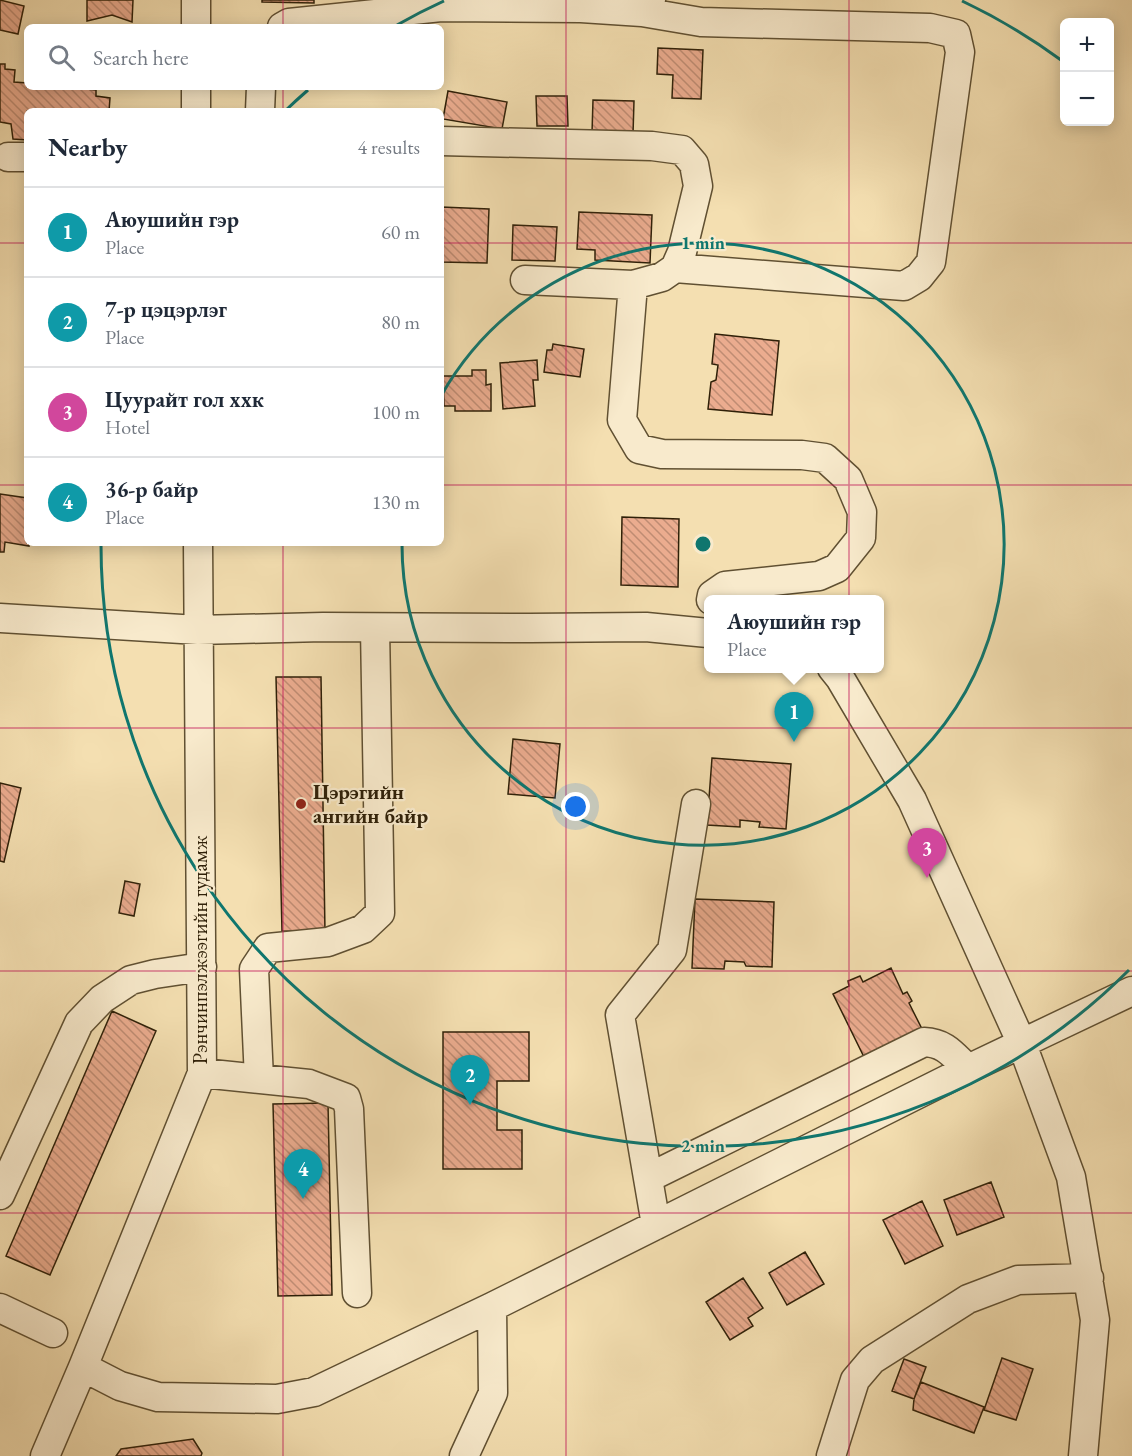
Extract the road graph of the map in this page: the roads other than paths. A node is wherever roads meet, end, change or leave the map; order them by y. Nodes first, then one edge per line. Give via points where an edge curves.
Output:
1 (196, 0) edge
2 (646, 6) edge
3 (196, 24) edge
4 (286, 24) edge
5 (196, 90) edge
6 (261, 90) edge
7 (196, 108) edge
8 (260, 108) edge
9 (444, 141) edge
10 (675, 268) junction
11 (525, 280) dead end
12 (633, 285) junction
13 (198, 546) edge
14 (712, 595) edge
15 (0, 618) edge
16 (704, 626) edge
17 (375, 628) junction
18 (198, 630) junction
19 (836, 673) edge
20 (696, 804) dead end
21 (202, 967) junction
22 (1132, 991) edge
23 (1022, 1044) junction
24 (968, 1069) junction
25 (202, 1072) junction
26 (259, 1079) junction
27 (648, 1178) junction
28 (0, 1195) edge
29 (656, 1225) junction
30 (1089, 1278) junction
31 (357, 1293) dead end
32 (492, 1307) junction
33 (0, 1308) edge
34 (53, 1333) dead end
35 (83, 1367) junction
36 (45, 1456) edge
37 (464, 1456) edge
38 (831, 1456) edge
39 (1083, 1456) edge

1 - 3 street
2 - 4 street via 441,7
2 - 10 street via 700,22 930,28 956,34 960,52 932,262 920,277 904,286
5 - 7 street
6 - 8 street
9 - 10 street via 682,150 694,164 698,186
10 - 12 street via 662,277
11 - 12 street
12 - 14 street via 622,420 639,449 662,454 825,458 848,479 862,512 861,538 837,568 819,576 725,586
13 - 18 street, Рэнчинпэлжээгийн гудамж
15 - 18 street
16 - 17 street
17 - 18 street
17 - 26 street via 380,913 363,929 328,942 268,948 254,969
18 - 21 street, Рэнчинпэлжээгийн гудамж
19 - 23 street via 912,800
20 - 27 street via 672,950 620,1015
21 - 25 street, Рэнчинпэлжээгийн гудамж
21 - 28 street via 131,980 102,999 79,1023
22 - 23 street
23 - 24 street
23 - 30 street via 1071,1178
24 - 27 street via 942,1045 924,1042
24 - 29 street
25 - 26 street
25 - 35 street, Рэнчинпэлжээгийн гудамж
26 - 31 street via 309,1084 346,1098
27 - 29 street
29 - 32 street
30 - 38 street via 1018,1280 968,1299 872,1360 855,1380
30 - 39 street via 1095,1320
32 - 35 street via 314,1392 277,1399 158,1398 120,1386
32 - 37 street via 493,1393
33 - 34 street
35 - 36 street, Рэнчинпэлжээгийн гудамж

